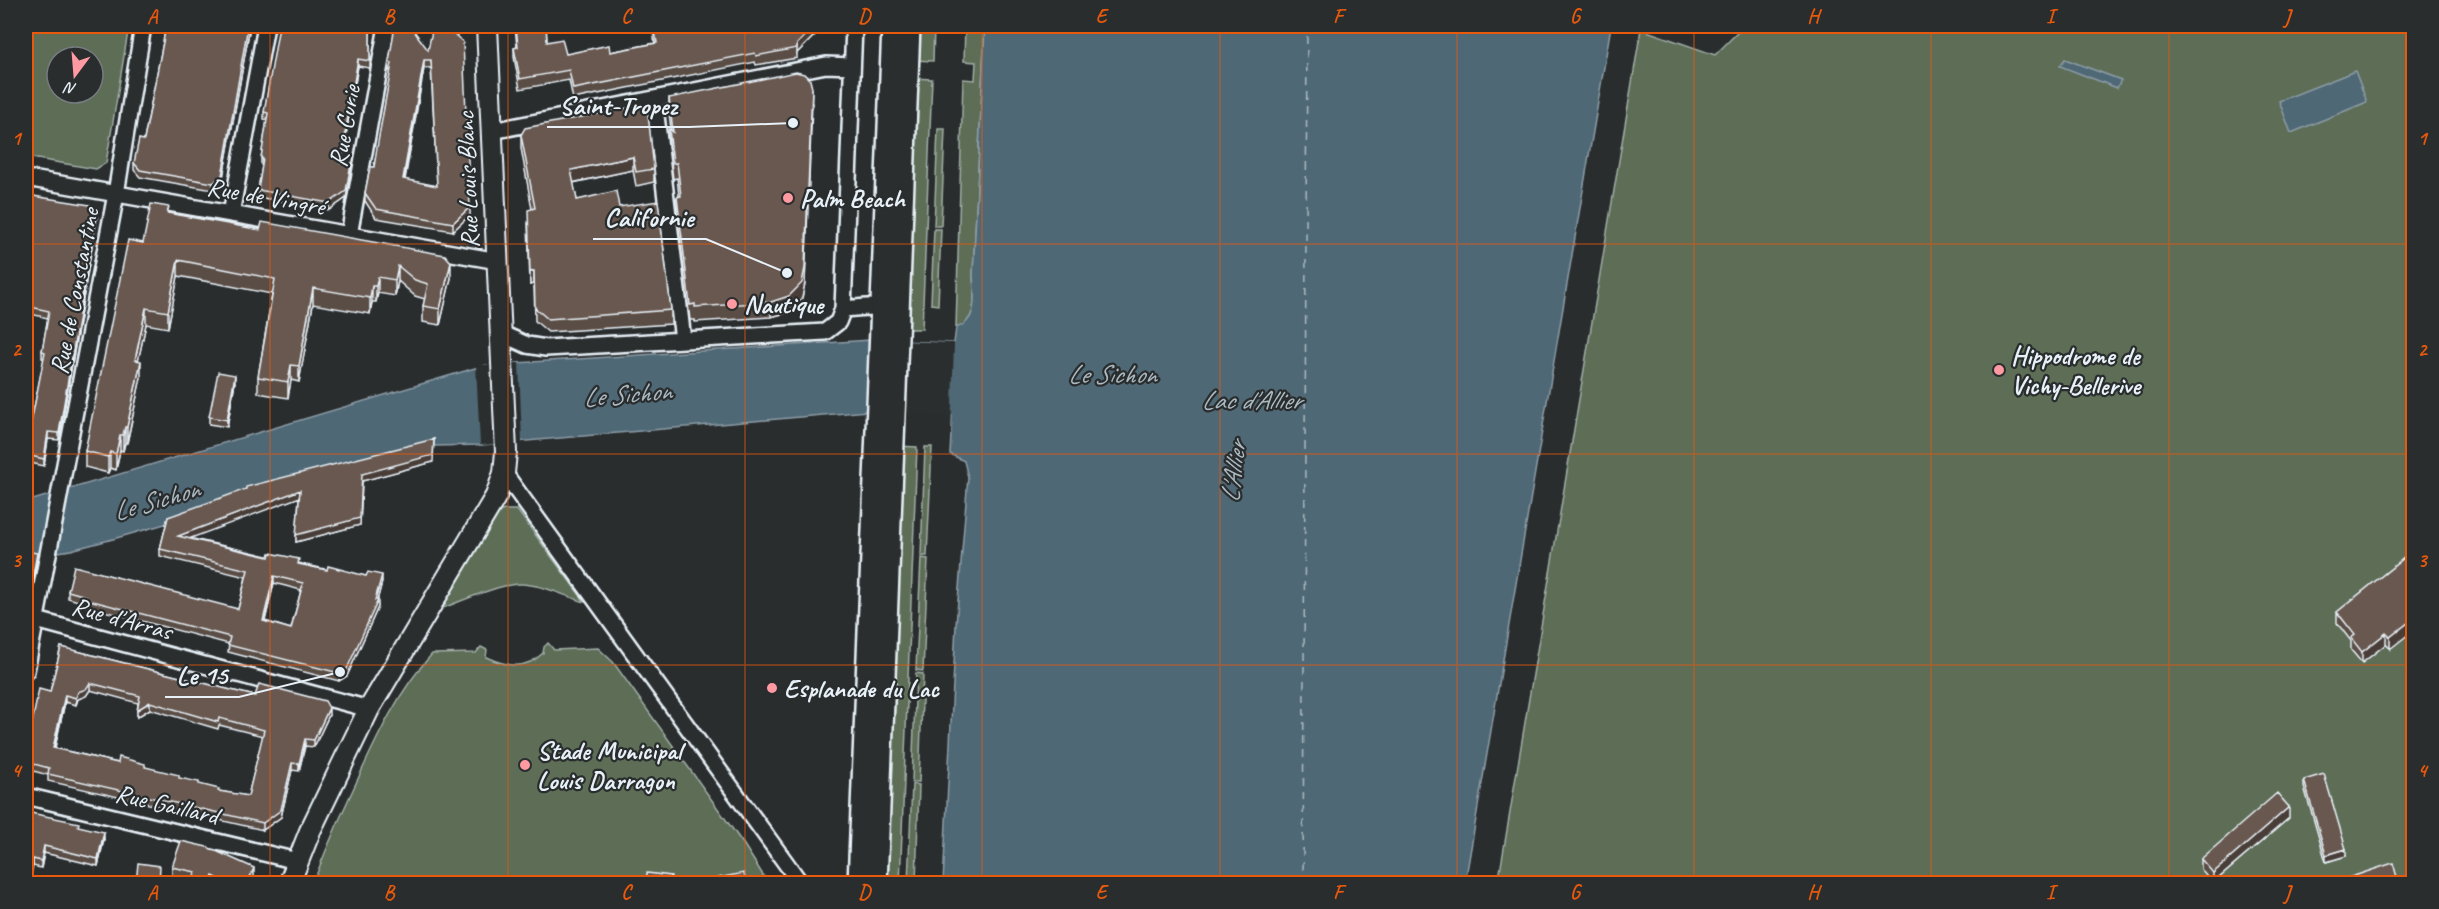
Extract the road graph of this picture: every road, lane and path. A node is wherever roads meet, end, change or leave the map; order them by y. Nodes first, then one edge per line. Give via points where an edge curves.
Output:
1 (143, 26) edge
2 (266, 26) edge
3 (387, 26) edge
4 (487, 26) edge
5 (854, 26) edge
6 (893, 26) edge
7 (909, 26) edge
8 (852, 66) junction
9 (654, 99) junction
10 (492, 131) junction
11 (26, 178) edge
12 (116, 194) junction
13 (231, 214) junction
14 (349, 235) junction
15 (498, 261) junction
16 (881, 308) junction
17 (843, 309) junction
18 (500, 333) junction
19 (889, 335) junction
20 (682, 340) junction
21 (885, 439) junction
22 (504, 473) junction
23 (36, 620) junction
24 (26, 671) edge
25 (369, 709) junction
26 (26, 796) edge
27 (297, 861) junction
28 (289, 884) edge
29 (801, 884) edge
30 (859, 884) edge
31 (876, 884) edge

1 - 12 street, Rue de Constantine
2 - 13 street
3 - 14 street, Rue Curie
4 - 10 street, Rue Louis Blanc
5 - 8 street
6 - 16 main road
7 - 19 main road
8 - 9 street via 826,65
8 - 17 street
9 - 10 street
9 - 20 street
10 - 15 street, Rue Louis Blanc
11 - 12 street, Rue de Vingré
12 - 13 street, Rue de Vingré
12 - 23 street, Rue de Constantine
13 - 14 street, Rue de Vingré
14 - 15 street, Rue de Vingré
15 - 18 street, Rue Louis Blanc
16 - 17 street
16 - 19 main road
17 - 20 street via 838,322 825,332
18 - 20 street via 527,345 546,348
18 - 22 street, Rue Louis Blanc
19 - 21 main road
21 - 30 main road
21 - 31 main road
22 - 25 street via 496,496
22 - 29 street
23 - 24 street, Rue de Constantine
23 - 25 street, Rue d'Arras
25 - 27 street
26 - 27 street, Rue Gaillard
27 - 28 street

